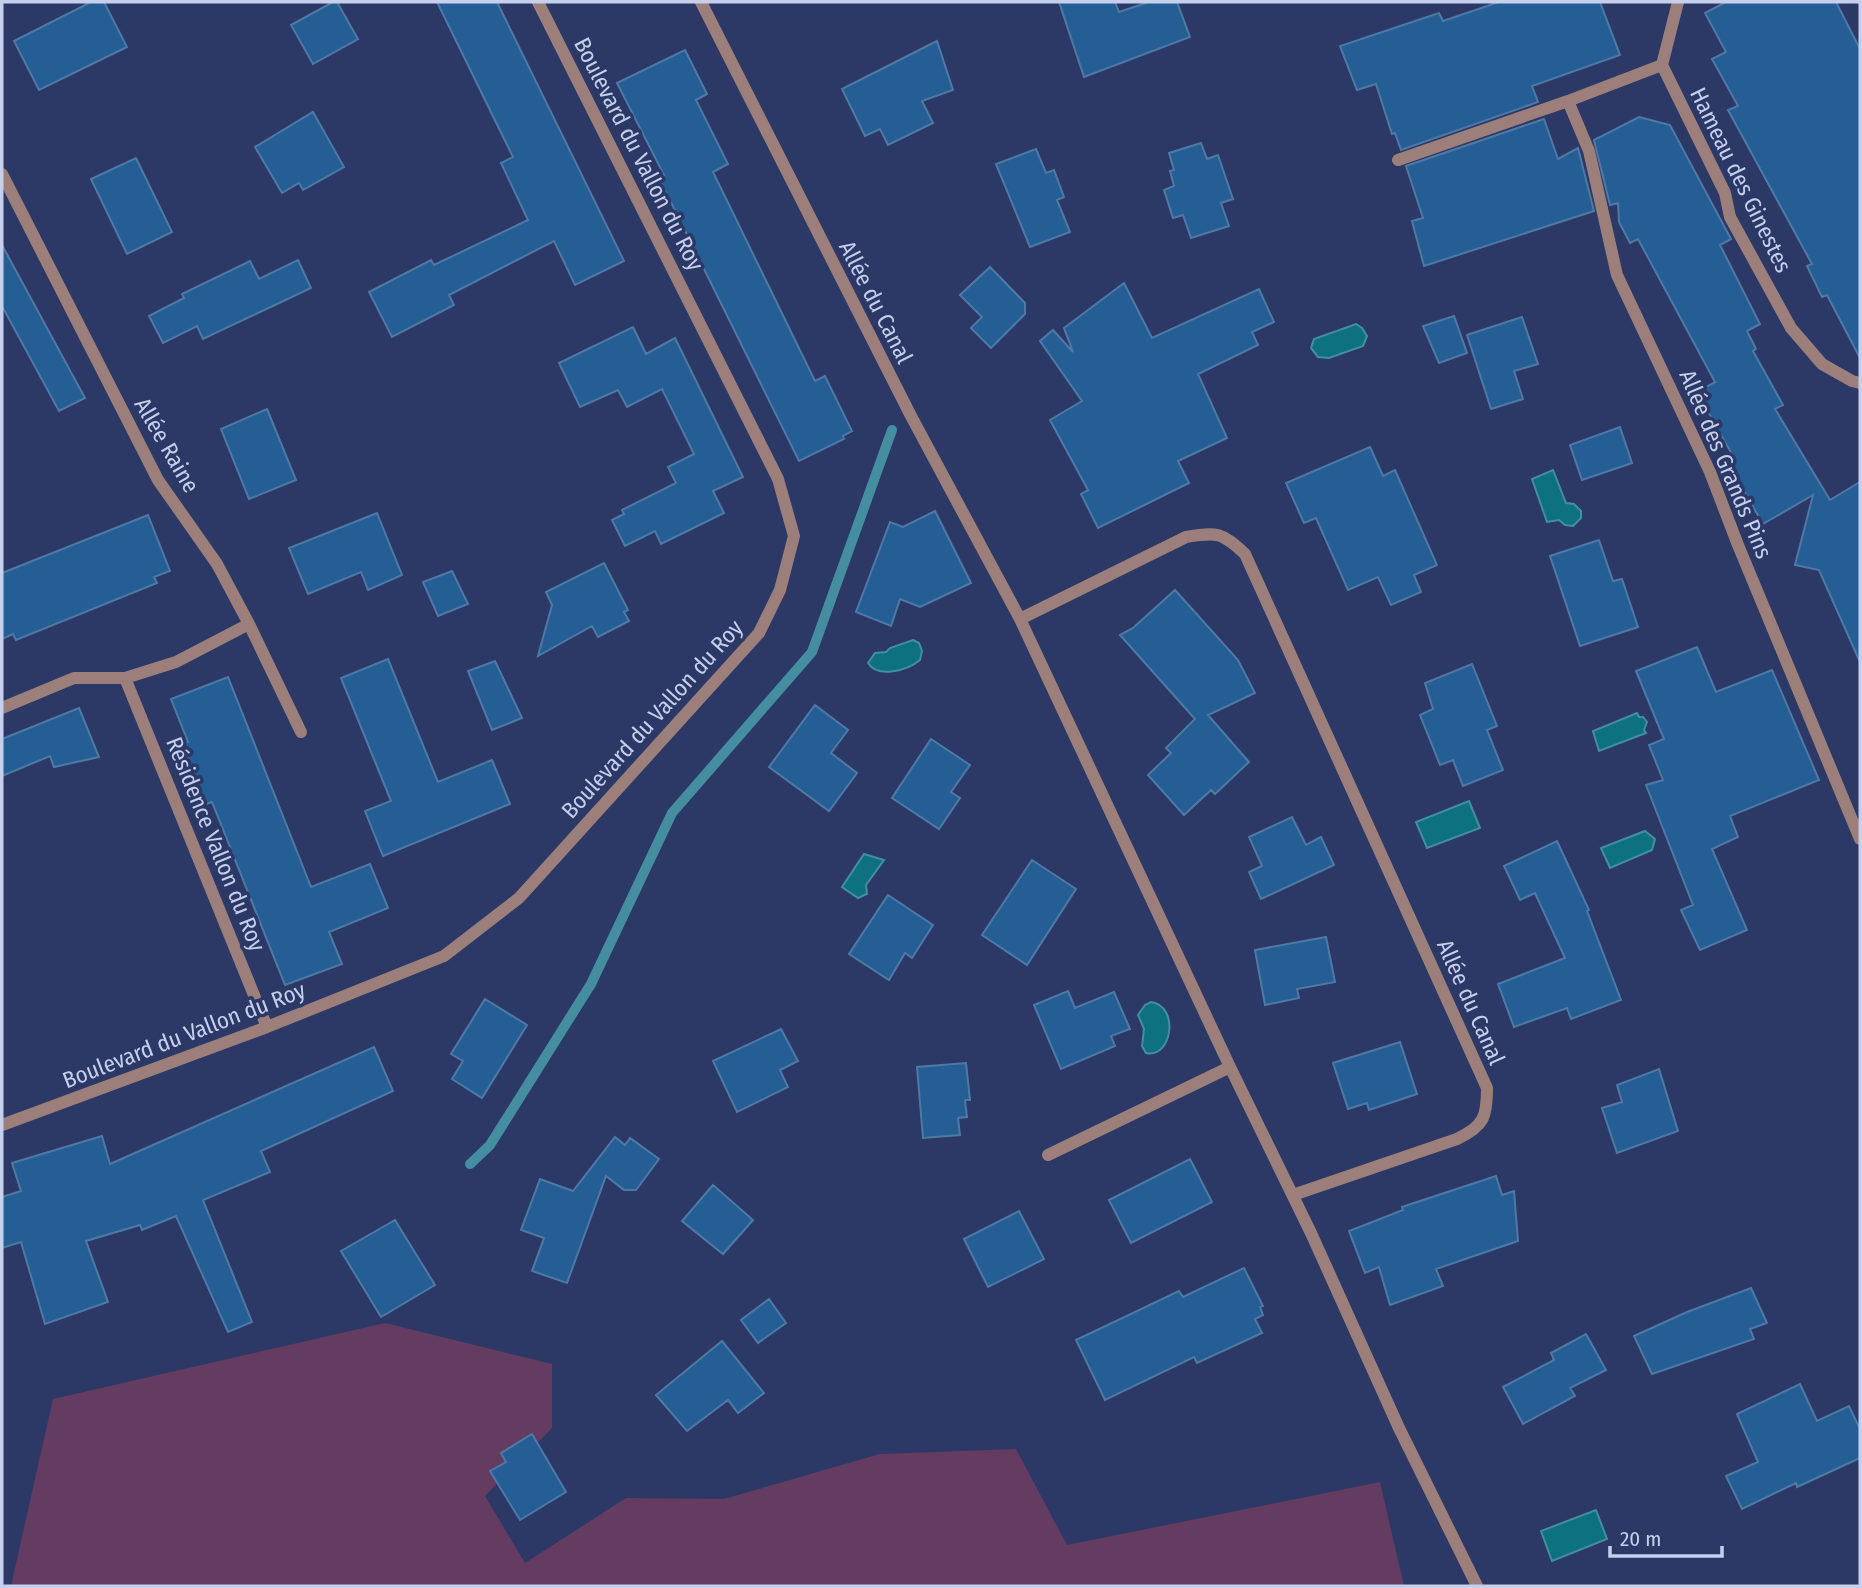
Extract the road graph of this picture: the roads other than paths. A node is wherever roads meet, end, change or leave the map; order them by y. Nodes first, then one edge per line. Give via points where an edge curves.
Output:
1 (538, 2) edge
2 (701, 2) edge
3 (1678, 2) edge
4 (1662, 65) junction
5 (1568, 101) junction
6 (1398, 160) dead end
7 (2, 174) edge
8 (1860, 383) edge
9 (1020, 619) junction
10 (249, 624) junction
11 (125, 678) junction
12 (2, 708) edge
13 (301, 732) dead end
14 (1860, 839) edge
15 (267, 1027) junction
16 (1230, 1067) junction
17 (2, 1125) edge
18 (1048, 1155) dead end
19 (1293, 1195) junction
20 (1477, 1586) edge

1 - 15 street, Boulevard du Vallon du Roy via 778,479 794,536 780,590 759,633 519,898 444,956
2 - 9 street, Allée du Canal via 911,416
3 - 4 street
4 - 5 street
4 - 8 street, Hameau des Ginestes via 1725,193 1730,217 1791,328 1822,363
5 - 6 street
5 - 14 street, Allée des Grands Pins via 1589,151 1617,275 1710,472
7 - 10 street, Allée Raine via 158,480 218,564
9 - 16 street, Allée du Canal
9 - 19 street, Allée du Canal via 1186,537 1210,533 1228,538 1245,554 1487,1088 1488,1111 1476,1130
10 - 11 street via 176,662
10 - 13 street, Allée Raine
11 - 12 street via 74,678
11 - 15 street, Résidence Vallon du Roy
15 - 17 street, Boulevard du Vallon du Roy
16 - 18 street
16 - 19 street, Allée du Canal
19 - 20 street

